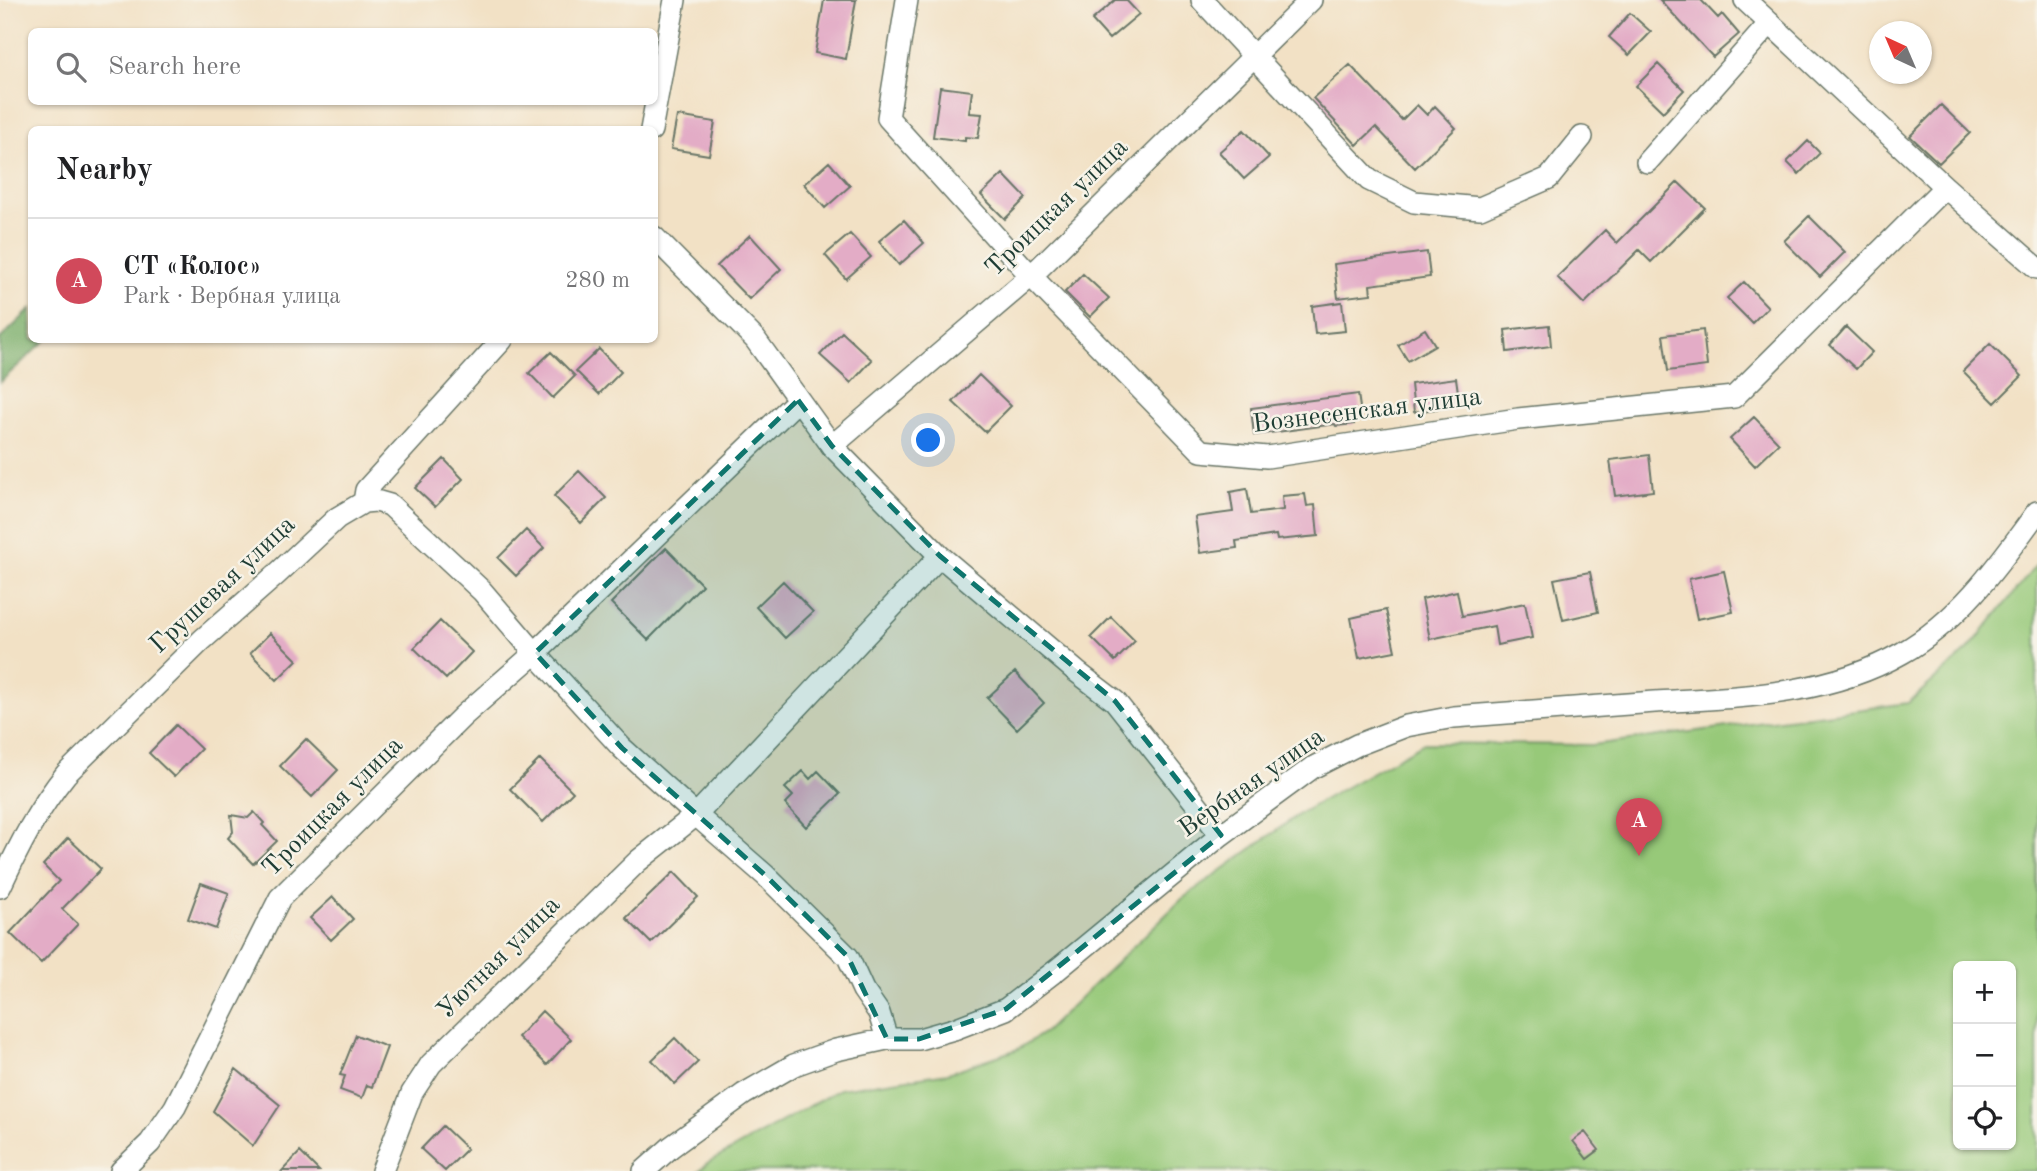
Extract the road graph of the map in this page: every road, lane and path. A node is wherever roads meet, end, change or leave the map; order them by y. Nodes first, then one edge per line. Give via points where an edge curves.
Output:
1 (675, 0) edge
2 (907, 0) edge
3 (1202, 0) edge
4 (1311, 0) edge
5 (1745, 0) edge
6 (1770, 23) junction
7 (1254, 56) junction
8 (658, 92) edge
9 (656, 105) edge
10 (652, 126) edge
11 (1582, 137) dead end
12 (1647, 162) dead end
13 (1945, 187) junction
14 (658, 241) edge
15 (2037, 268) edge
16 (1031, 275) junction
17 (499, 343) edge
18 (798, 400) junction
19 (832, 446) junction
20 (364, 502) junction
21 (2037, 512) edge
22 (940, 556) junction
23 (535, 653) junction
24 (695, 815) junction
25 (1221, 835) junction
26 (0, 887) edge
27 (887, 1040) junction
28 (121, 1171) edge
29 (382, 1171) edge
30 (644, 1171) edge

1 - 8 street
2 - 16 street, Вознесенская улица via 888,118
3 - 7 street
4 - 7 street, Троицкая улица
5 - 6 street
6 - 12 street
6 - 13 street
7 - 11 street via 1369,180 1414,202 1480,208 1549,178
7 - 16 street, Троицкая улица
9 - 10 street
13 - 15 street
13 - 16 street, Вознесенская улица via 1734,397 1518,419 1267,457 1201,451
14 - 18 street via 755,339
16 - 19 street, Троицкая улица
17 - 20 street, Грушевая улица via 366,490
18 - 19 street
18 - 23 street, Троицкая улица
19 - 22 street
20 - 23 street via 390,505 482,591
20 - 26 street, Грушевая улица via 337,518 202,640 66,774 24,835
21 - 25 street, Вербная улица via 1990,576 1949,618 1905,651 1871,669 1773,694 1454,717 1406,726 1312,768
22 - 24 street, Уютная улица
22 - 25 street via 1115,701
23 - 24 street via 622,748
23 - 28 street, Троицкая улица via 463,716 280,898 176,1107 150,1143
24 - 27 street via 765,875 848,957 879,1013
24 - 29 street, Уютная улица via 638,861 431,1064 412,1093
25 - 27 street, Вербная улица via 1006,1009 954,1030 919,1039
27 - 30 street, Вербная улица via 836,1050 794,1065 744,1094

